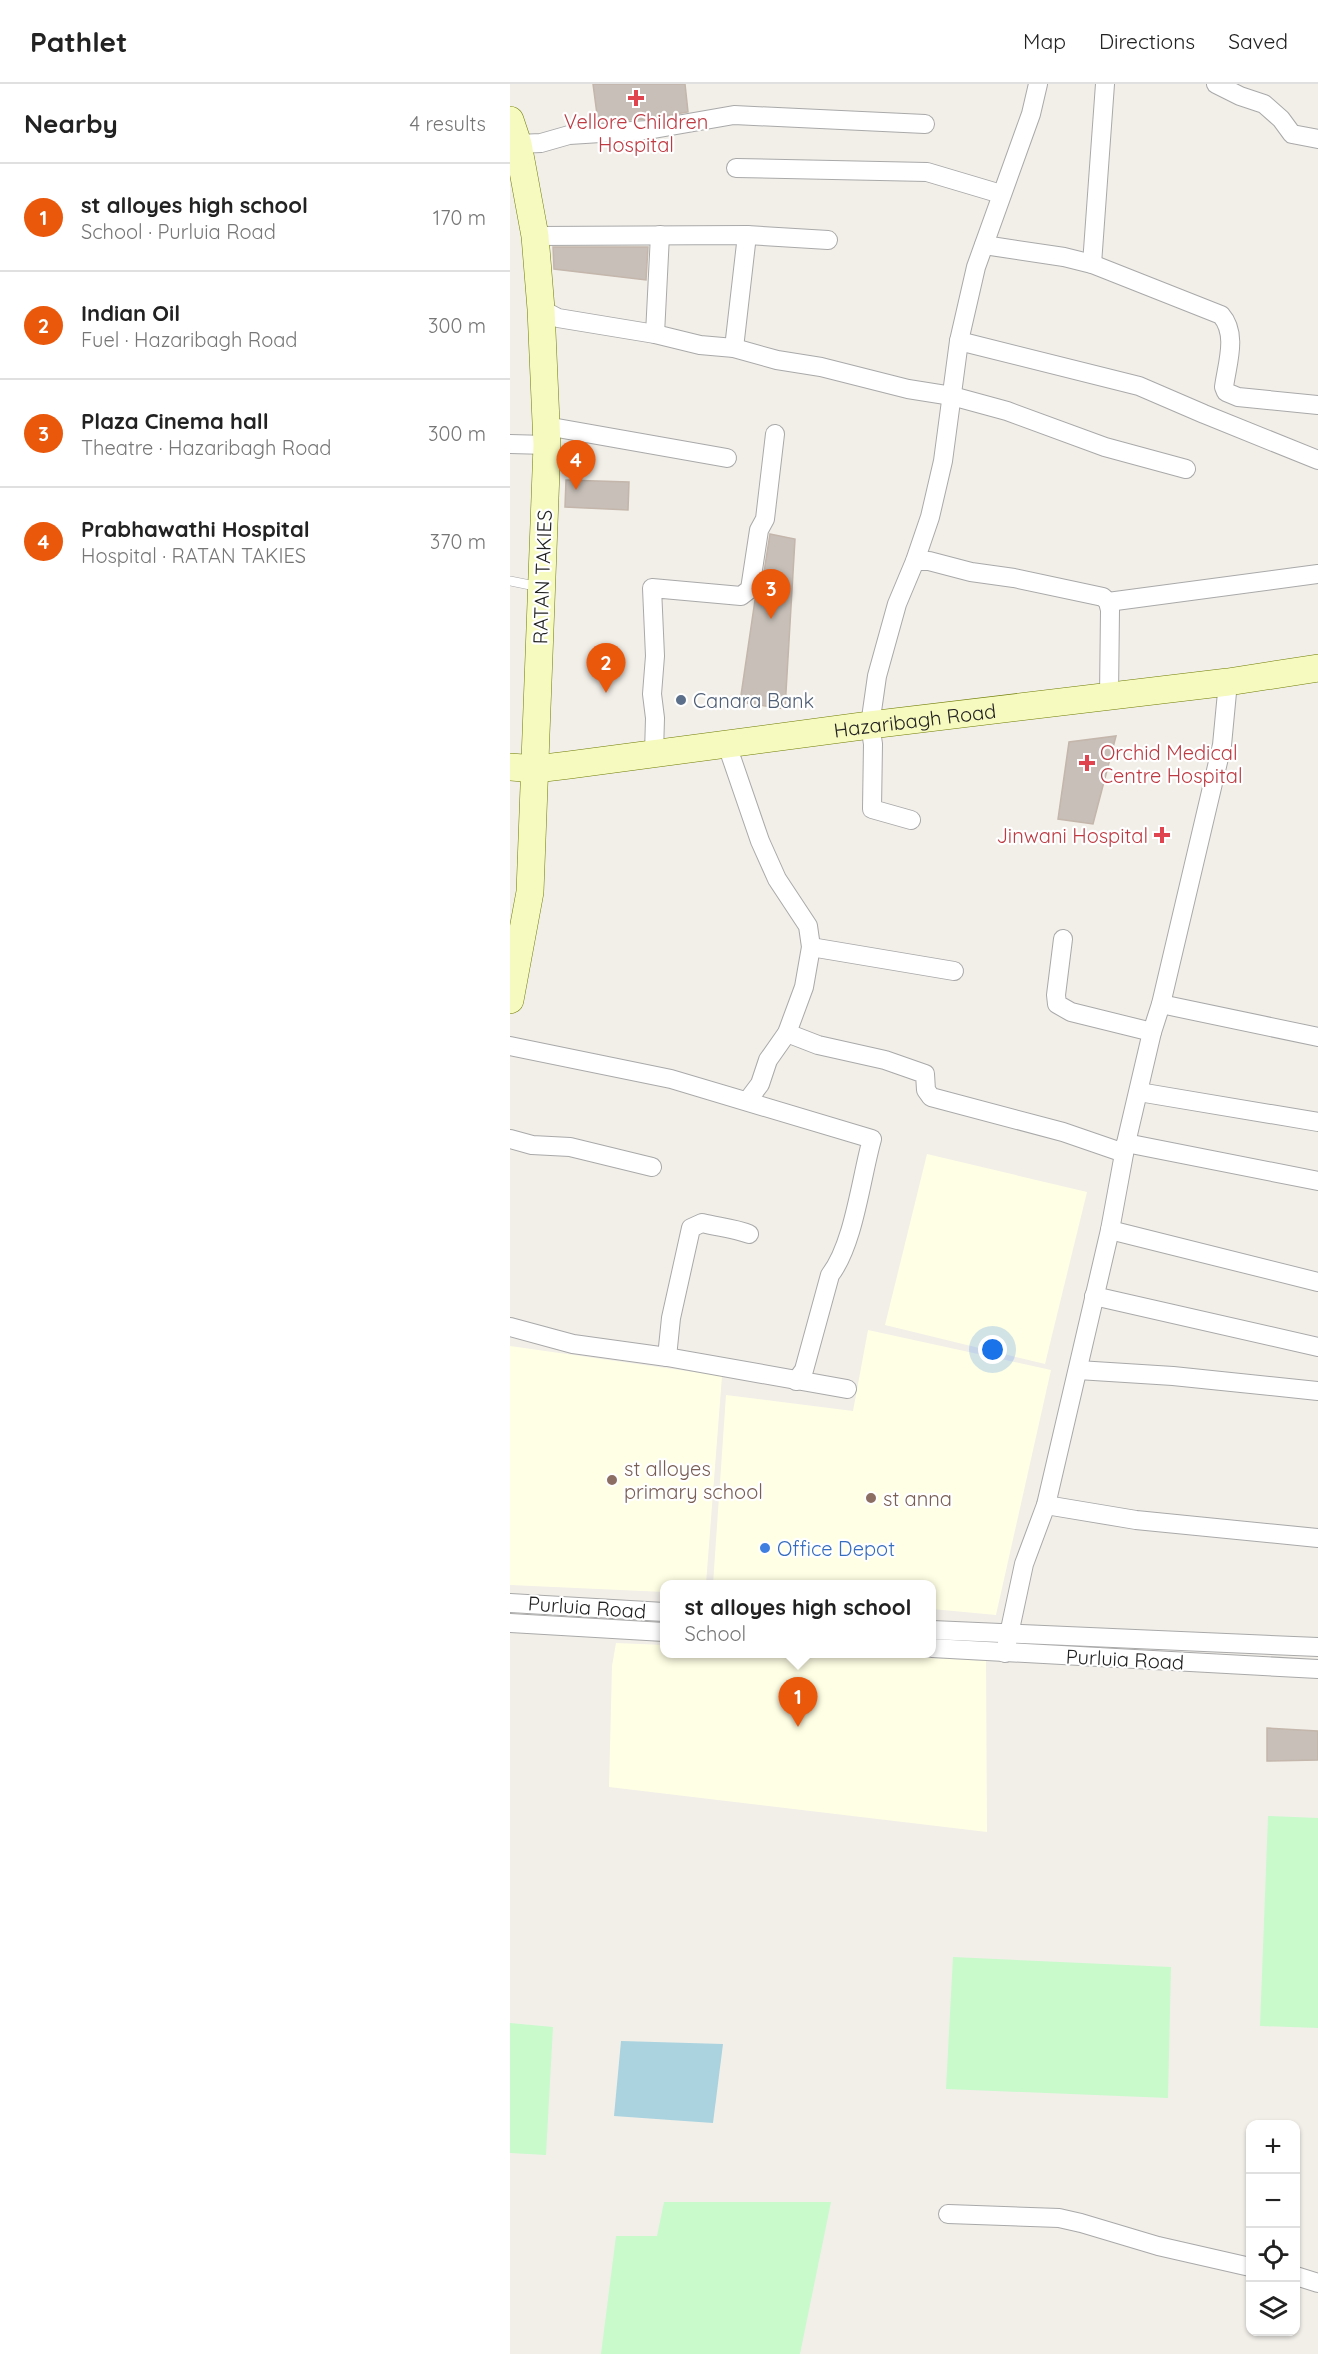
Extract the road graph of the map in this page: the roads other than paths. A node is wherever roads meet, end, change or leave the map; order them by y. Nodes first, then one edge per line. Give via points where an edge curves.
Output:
1 (1038, 84) edge
2 (1105, 84) edge
3 (1216, 84) edge
4 (925, 124) dead end
5 (514, 132) edge
6 (1318, 139) edge
7 (736, 168) dead end
8 (1001, 194) junction
9 (660, 235) junction
10 (535, 236) junction
11 (747, 236) junction
12 (828, 240) dead end
13 (984, 245) junction
14 (1092, 264) junction
15 (541, 309) junction
16 (655, 334) junction
17 (959, 341) junction
18 (734, 348) junction
19 (952, 396) junction
20 (1318, 405) edge
21 (775, 434) dead end
22 (547, 436) junction
23 (510, 444) edge
24 (727, 459) dead end
25 (1318, 460) edge
26 (1185, 469) dead end
27 (915, 561) junction
28 (1318, 574) edge
29 (510, 581) edge
30 (542, 587) junction
31 (1108, 602) junction
32 (1318, 668) edge
33 (1228, 681) junction
34 (1109, 696) junction
35 (870, 725) junction
36 (726, 745) junction
37 (654, 753) junction
38 (523, 768) edge
39 (911, 820) dead end
40 (1063, 939) dead end
41 (515, 943) edge
42 (811, 947) junction
43 (954, 971) dead end
44 (510, 1000) edge
45 (1161, 1004) junction
46 (1152, 1032) junction
47 (787, 1033) junction
48 (1318, 1037) edge
49 (510, 1046) edge
50 (1139, 1092) junction
51 (747, 1100) junction
52 (1318, 1122) edge
53 (510, 1140) edge
54 (1125, 1148) junction
55 (652, 1167) dead end
56 (1318, 1181) edge
57 (1110, 1230) junction
58 (749, 1234) dead end
59 (1318, 1281) edge
60 (1094, 1296) junction
61 (510, 1327) edge
62 (1318, 1347) edge
63 (667, 1357) junction
64 (1078, 1370) junction
65 (796, 1381) junction
66 (847, 1389) dead end
67 (1318, 1391) edge
68 (1046, 1505) junction
69 (1318, 1538) edge
70 (510, 1602) edge
71 (660, 1612) edge
72 (510, 1623) edge
73 (936, 1631) edge
74 (660, 1632) edge
75 (1006, 1644) junction
76 (1318, 1647) edge
77 (936, 1648) edge
78 (1318, 1669) edge
79 (948, 2214) dead end
80 (1246, 2266) edge
81 (1300, 2277) edge
82 (1318, 2283) edge

1 - 8 street
2 - 14 street
3 - 6 street via 1264,104 1292,134
4 - 5 street via 734,116 648,130 570,135 541,143
5 - 10 street, RATAN TAKIES
7 - 8 street via 927,172
8 - 13 street
9 - 10 street
9 - 11 street
9 - 16 street
10 - 15 street, RATAN TAKIES
11 - 12 street
11 - 18 street
13 - 14 street
13 - 17 street
14 - 20 street via 1221,315 1230,329 1224,387 1230,395
15 - 16 street via 558,318
15 - 22 street, RATAN TAKIES
16 - 18 street
17 - 19 street
17 - 25 street via 1129,382
18 - 19 street
19 - 26 street
19 - 27 street via 943,461
21 - 37 street via 765,519 759,530 750,589 741,596 652,588
22 - 23 street
22 - 24 street
22 - 30 street, RATAN TAKIES
27 - 31 street via 1103,597
27 - 35 street via 897,604 877,676
28 - 31 street
29 - 30 lane
30 - 38 street, RATAN TAKIES
31 - 34 street
32 - 33 street, Hazaribagh Road
33 - 34 street, Hazaribagh Road
33 - 45 street via 1222,745
34 - 35 street, Hazaribagh Road
35 - 36 street, Hazaribagh Road
35 - 39 street via 872,809
36 - 37 street, Hazaribagh Road
36 - 42 street via 760,841 777,879 808,926
37 - 38 street, Hazaribagh Road
38 - 41 street, RATAN TAKIES via 530,892
40 - 46 street via 1057,1004 1071,1012
41 - 44 street, RATAN TAKIES
42 - 43 street
42 - 47 street via 804,987
45 - 46 street
45 - 48 street
46 - 50 street
47 - 51 street
47 - 54 street via 925,1074 926,1090 931,1097
49 - 51 street via 671,1079
50 - 52 street
50 - 54 street
51 - 65 street via 872,1139 839,1263 831,1275 804,1370
53 - 55 street via 570,1147
54 - 56 street
54 - 57 street
57 - 59 street
57 - 60 street
58 - 63 street via 702,1223 691,1228 671,1317
60 - 62 street
60 - 64 street
61 - 63 street via 573,1344
63 - 65 street
64 - 67 street
64 - 68 street
65 - 66 street
68 - 69 street via 1136,1520
68 - 75 street via 1023,1564
70 - 71 street, Purluia Road
72 - 74 street, Purluia Road
73 - 75 street, Purluia Road
75 - 76 street, Purluia Road
75 - 77 street, Purluia Road
75 - 78 street, Purluia Road
79 - 80 street via 1059,2218
81 - 82 street

